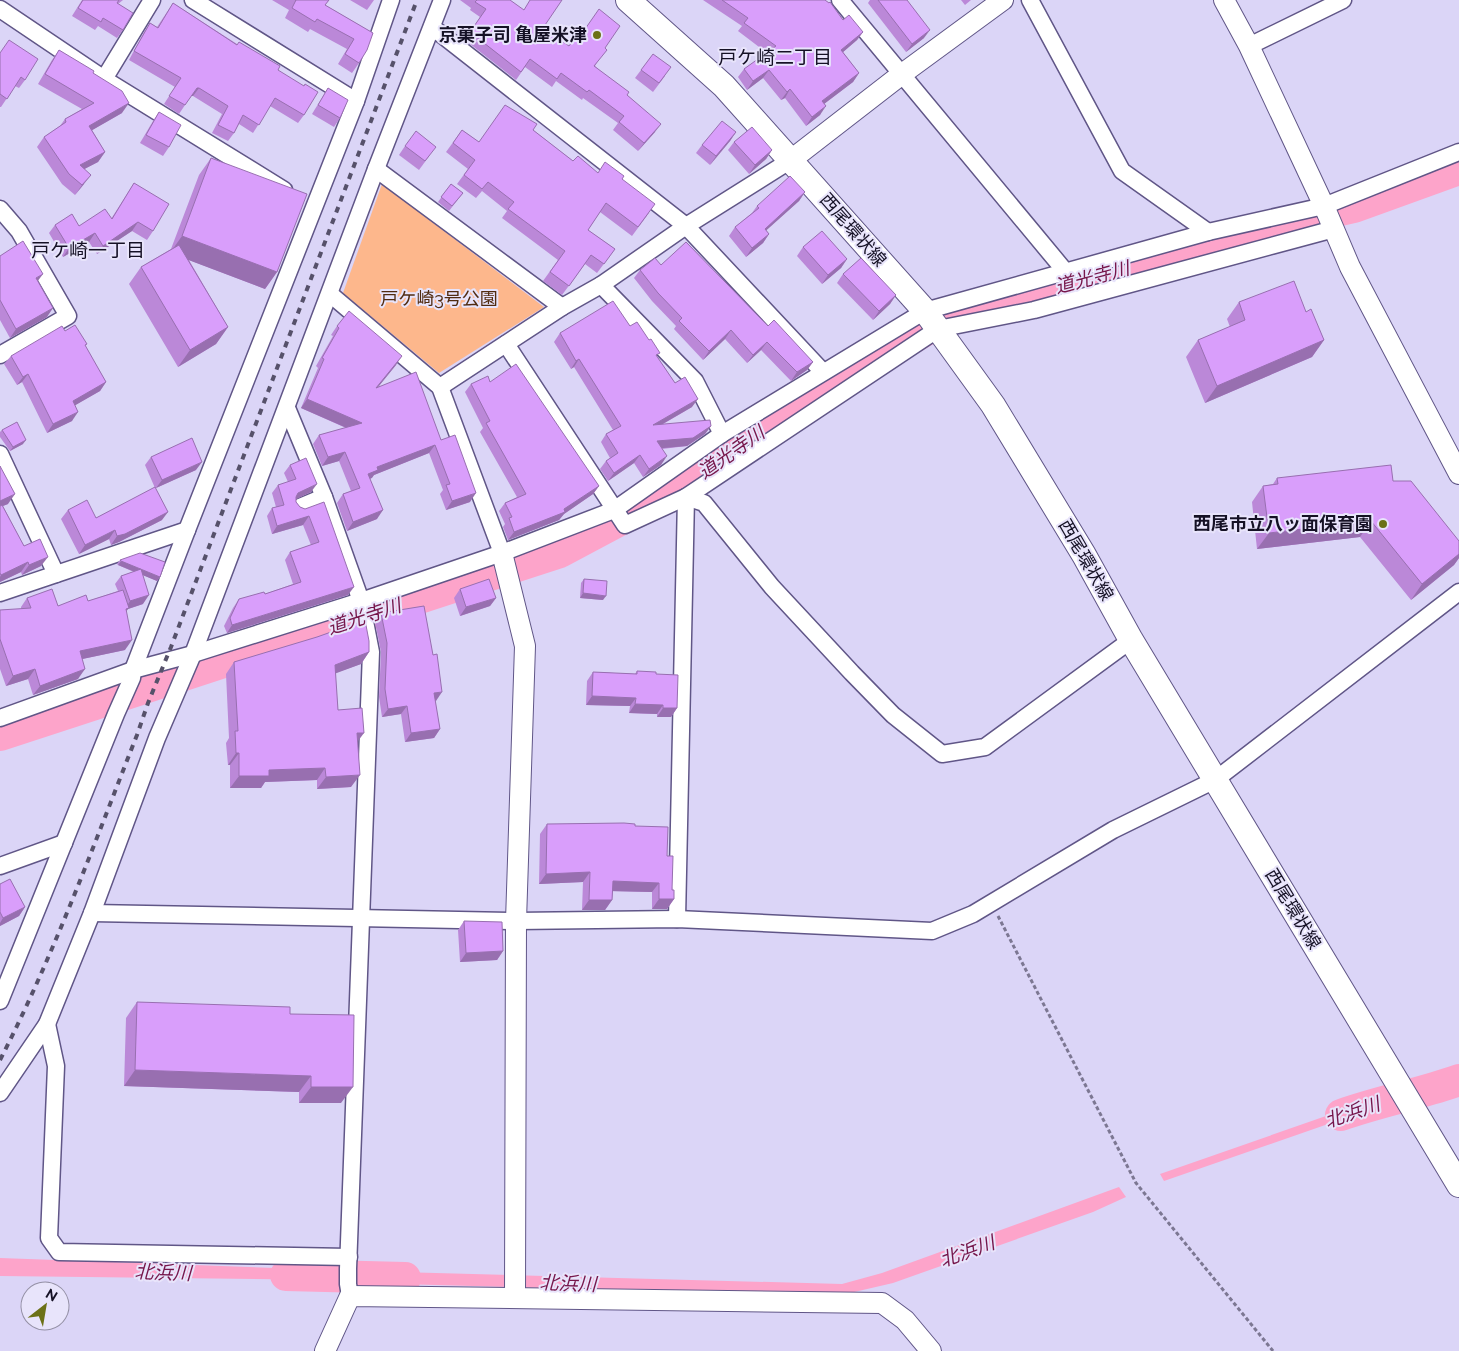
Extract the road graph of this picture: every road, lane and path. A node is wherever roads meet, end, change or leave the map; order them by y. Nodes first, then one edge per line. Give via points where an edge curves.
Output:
1 (152, 0) edge
2 (192, 0) edge
3 (391, 0) edge
4 (442, 0) edge
5 (628, 0) edge
6 (840, 0) edge
7 (1003, 0) edge
8 (1030, 0) edge
9 (1224, 0) edge
10 (1344, 0) edge
11 (0, 9) edge
12 (432, 27) junction
13 (1249, 46) junction
14 (902, 74) junction
15 (104, 79) junction
16 (356, 101) junction
17 (1459, 152) edge
18 (791, 160) junction
19 (376, 169) junction
20 (1324, 206) junction
21 (314, 208) junction
22 (0, 209) edge
23 (686, 226) junction
24 (1333, 228) junction
25 (1208, 232) junction
26 (1065, 272) junction
27 (601, 285) junction
28 (330, 294) junction
29 (562, 307) junction
30 (932, 320) junction
31 (506, 344) junction
32 (0, 355) edge
33 (823, 372) junction
34 (440, 387) junction
35 (287, 408) junction
36 (722, 434) junction
37 (0, 454) edge
38 (1459, 474) edge
39 (324, 497) junction
40 (686, 498) junction
41 (300, 507) edge
42 (618, 516) junction
43 (187, 530) junction
44 (502, 553) junction
45 (56, 574) junction
46 (1459, 592) edge
47 (0, 593) edge
48 (361, 602) junction
49 (1131, 640) junction
50 (193, 655) junction
51 (132, 674) junction
52 (0, 718) edge
53 (1215, 780) junction
54 (64, 843) junction
55 (0, 866) edge
56 (992, 903) junction
57 (92, 913) junction
58 (361, 919) junction
59 (677, 919) junction
60 (516, 921) junction
61 (0, 1001) edge
62 (47, 1024) junction
63 (0, 1093) edge
64 (1459, 1185) edge
65 (349, 1277) junction
66 (515, 1287) junction
67 (325, 1351) edge
68 (931, 1351) edge
69 (1273, 1351) edge

1 - 15 street
2 - 16 street
3 - 16 street
4 - 12 street
5 - 18 main road, 西尾環状線 via 724,86
6 - 14 street
7 - 14 street
8 - 25 street via 1122,171
9 - 13 street
10 - 13 street
11 - 15 street
12 - 19 street
12 - 23 street
13 - 20 street
14 - 18 street
14 - 26 street
15 - 21 street
16 - 21 street
17 - 20 street
18 - 23 street
18 - 30 main road, 西尾環状線
19 - 28 street
19 - 29 street
20 - 24 street
20 - 25 street
21 - 43 street
22 - 32 street via 19,231 68,316
23 - 27 street
23 - 33 street
24 - 30 street via 1034,310
24 - 38 street via 1350,267
25 - 26 street
26 - 30 street
27 - 29 street
27 - 36 street via 695,381
28 - 34 street
28 - 35 street
29 - 31 street
30 - 33 street
30 - 40 street
30 - 49 main road, 西尾環状線 via 993,406 1084,555
31 - 34 street
31 - 42 street
33 - 36 street
34 - 44 street
35 - 39 street
35 - 50 street
36 - 42 street
37 - 45 street
39 - 41 street
39 - 48 street
40 - 42 street
40 - 49 street via 704,503 772,587 846,666 893,715 942,754 985,747
40 - 59 street
42 - 44 street
43 - 45 street
43 - 51 street
44 - 48 street
44 - 60 street via 525,646
45 - 47 street
46 - 53 street
48 - 50 street
48 - 58 street via 371,652
49 - 53 main road, 西尾環状線
50 - 51 street
50 - 57 street via 157,738
51 - 52 street
51 - 54 street
53 - 56 street via 1113,830
53 - 64 main road, 西尾環状線
54 - 55 street
54 - 61 street
56 - 59 street via 932,931
56 - 69 path via 1136,1183
57 - 58 street
57 - 62 street
58 - 60 street
58 - 65 street
59 - 60 street
60 - 66 street
62 - 63 street
62 - 65 street via 56,1066 49,1238 59,1252
65 - 66 street
65 - 67 street
66 - 68 street via 882,1303 905,1320

